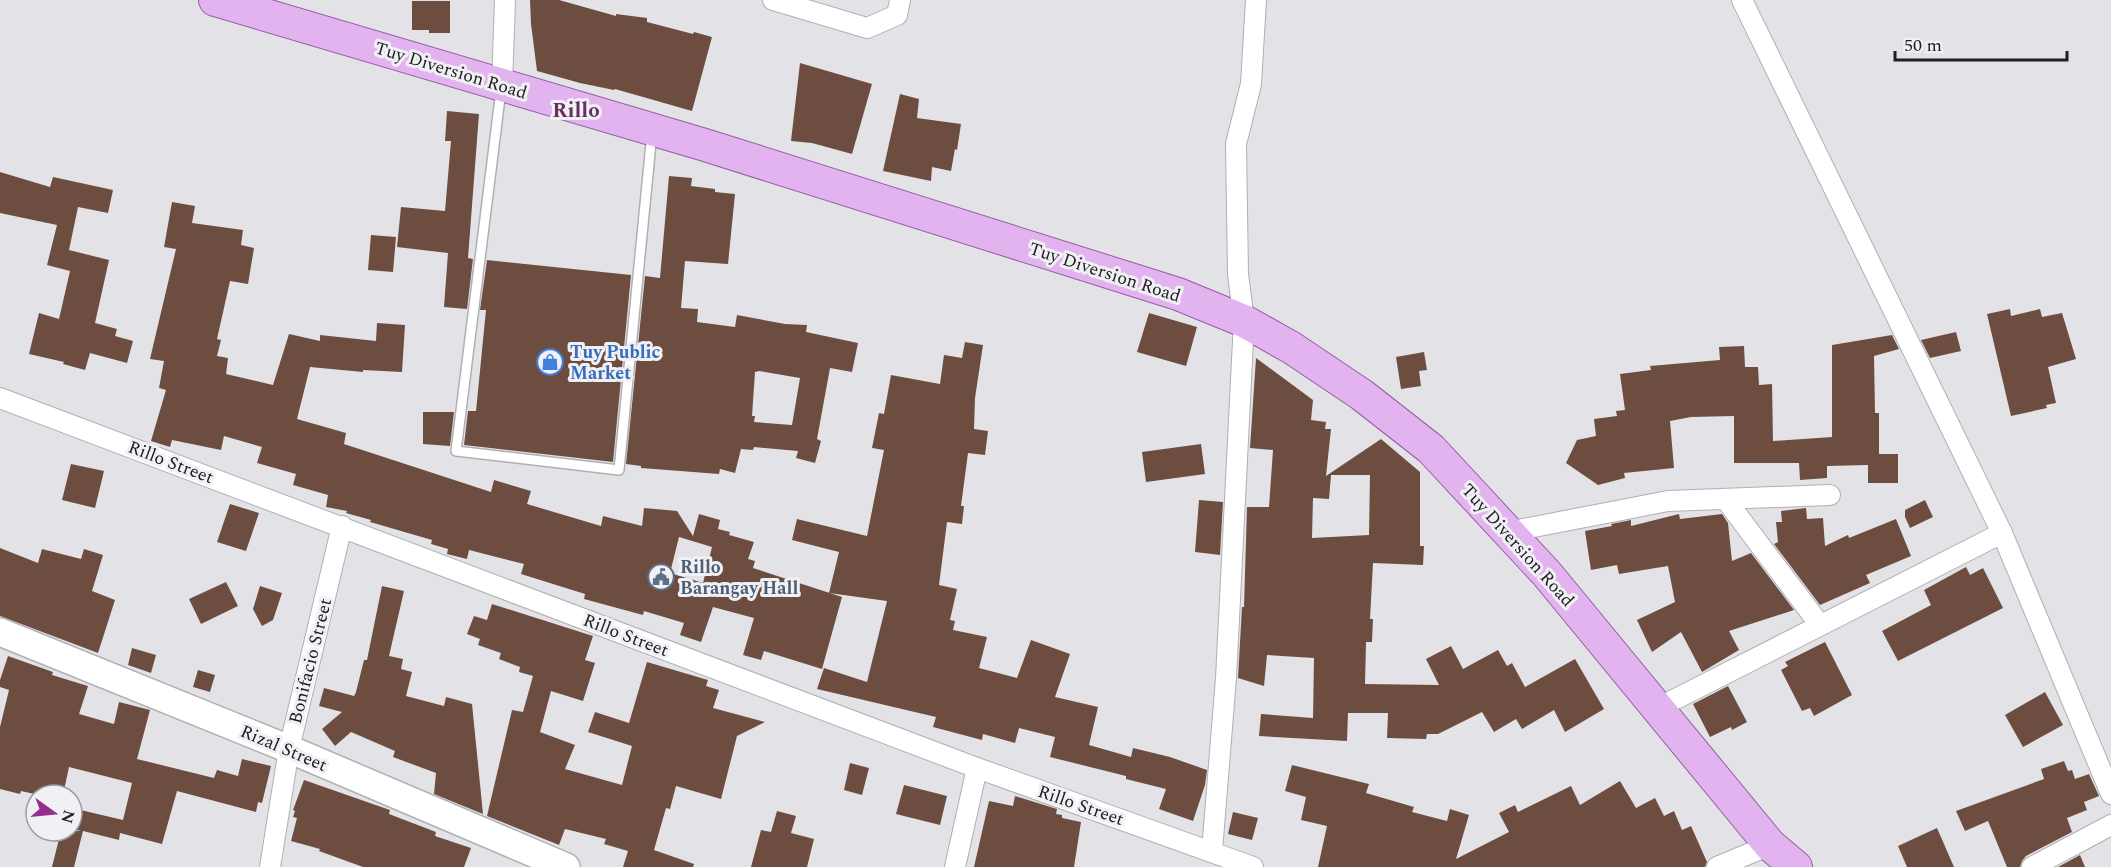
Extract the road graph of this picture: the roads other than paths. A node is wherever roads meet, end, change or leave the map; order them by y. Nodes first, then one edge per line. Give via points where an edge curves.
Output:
1 (215, 0) edge
2 (505, 0) edge
3 (773, 0) edge
4 (900, 0) edge
5 (1256, 0) edge
6 (1742, 0) edge
7 (502, 85) junction
8 (652, 130) junction
9 (1244, 321) junction
10 (0, 398) edge
11 (1830, 495) dead end
12 (1726, 500) junction
13 (342, 526) junction
14 (1508, 532) junction
15 (2002, 532) junction
16 (1820, 625) junction
17 (0, 632) edge
18 (1656, 708) junction
19 (289, 749) junction
20 (976, 768) junction
21 (2111, 794) edge
22 (2111, 825) edge
23 (1770, 845) junction
24 (1212, 851) junction
25 (270, 867) edge
26 (566, 867) edge
27 (955, 867) edge
28 (1253, 867) edge
29 (1717, 867) edge
30 (1796, 867) edge
31 (2032, 867) edge

1 - 7 main road, Tuy Diversion Road
2 - 7 street
3 - 4 street via 867,28 897,15
5 - 9 street via 1251,84 1236,144 1238,274
6 - 15 street
7 - 8 main road, Tuy Diversion Road
7 - 8 lane via 456,451 619,470
8 - 9 main road, Tuy Diversion Road via 1178,294
9 - 14 main road, Tuy Diversion Road via 1362,395 1431,448
9 - 24 street via 1226,678
10 - 13 street, Rillo Street
11 - 12 street
12 - 14 street via 1668,501
12 - 16 street
13 - 19 street, Bonifacio Street
13 - 20 street, Rillo Street
14 - 18 main road, Tuy Diversion Road
15 - 16 street
15 - 21 street
16 - 18 street
17 - 19 main road, Rizal Street
18 - 23 main road, Tuy Diversion Road
19 - 25 street, Bonifacio Street
19 - 26 main road, Rizal Street
20 - 24 street, Rillo Street
20 - 27 street
22 - 31 street
23 - 29 street
23 - 30 main road, Tuy Diversion Road
24 - 28 street, Rillo Street

